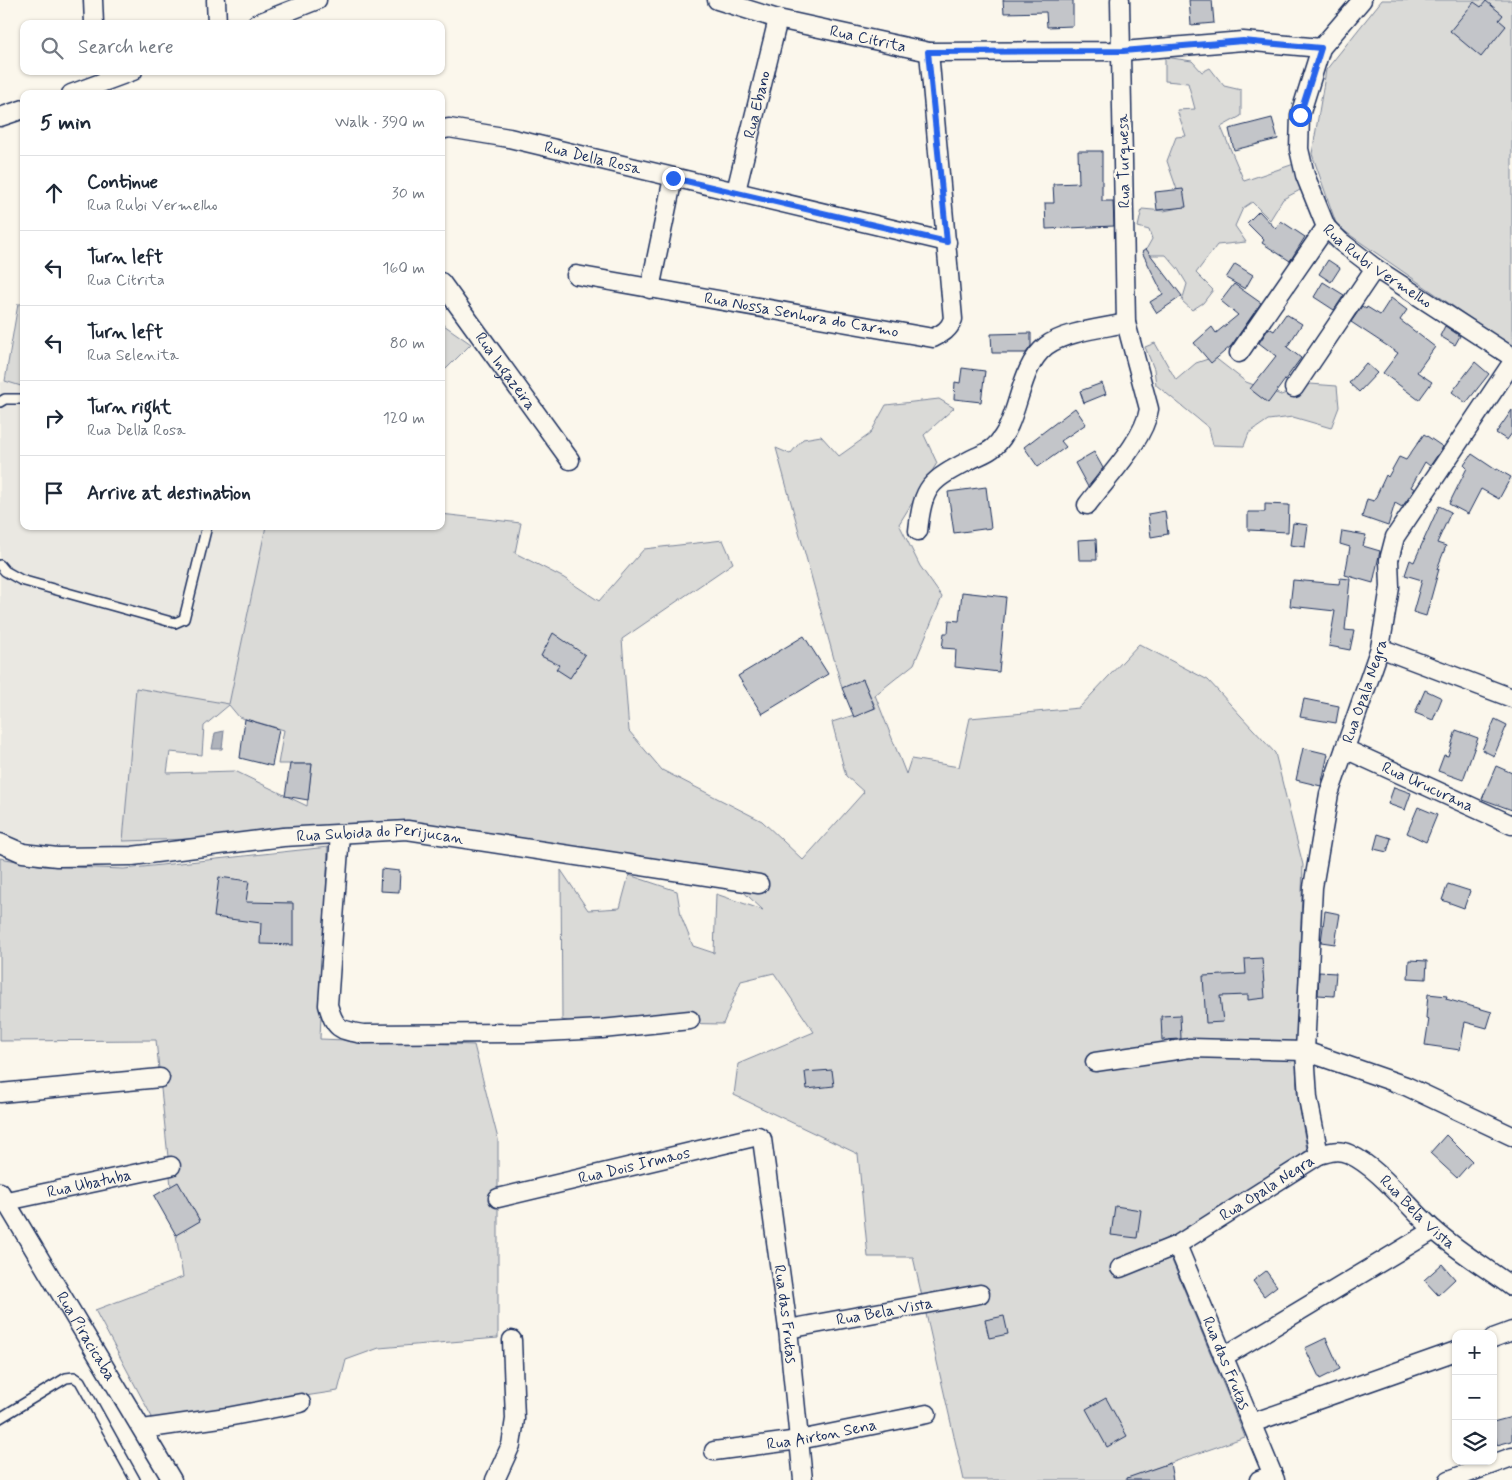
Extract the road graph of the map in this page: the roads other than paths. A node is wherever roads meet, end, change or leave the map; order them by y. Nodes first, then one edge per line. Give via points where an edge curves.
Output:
1 (93, 0) edge
2 (216, 0) edge
3 (317, 0) edge
4 (717, 0) edge
5 (1120, 0) edge
6 (1362, 0) edge
7 (778, 19) junction
8 (94, 20) edge
9 (217, 20) edge
10 (266, 20) edge
11 (1321, 48) junction
12 (1123, 51) junction
13 (928, 52) junction
14 (112, 75) edge
15 (97, 78) edge
16 (78, 90) edge
17 (20, 110) edge
18 (0, 117) edge
19 (445, 129) edge
20 (673, 178) junction
21 (736, 191) junction
22 (1326, 227) junction
23 (947, 242) junction
24 (1375, 268) junction
25 (576, 276) dead end
26 (445, 288) edge
27 (650, 289) junction
28 (1126, 322) junction
29 (1239, 353) dead end
30 (1512, 357) edge
31 (1512, 363) edge
32 (1294, 388) dead end
33 (20, 399) edge
34 (0, 402) edge
35 (570, 460) dead end
36 (1087, 504) dead end
37 (206, 530) edge
38 (918, 531) dead end
39 (0, 565) edge
40 (1380, 648) junction
41 (1512, 698) edge
42 (1344, 749) junction
43 (1512, 825) edge
44 (340, 834) junction
45 (0, 843) edge
46 (759, 884) dead end
47 (690, 1020) dead end
48 (1305, 1051) junction
49 (1095, 1062) dead end
50 (160, 1078) dead end
51 (0, 1093) edge
52 (1512, 1136) edge
53 (765, 1147) joint
54 (1319, 1155) junction
55 (171, 1166) dead end
56 (4, 1196) edge
57 (498, 1198) dead end
58 (1434, 1230) junction
59 (1177, 1245) junction
60 (1120, 1268) dead end
61 (1512, 1286) edge
62 (980, 1294) dead end
63 (788, 1329) junction
64 (1512, 1331) edge
65 (1497, 1337) edge
66 (512, 1340) dead end
67 (1452, 1352) edge
68 (1223, 1357) junction
69 (301, 1403) dead end
70 (927, 1414) dead end
71 (0, 1418) edge
72 (1252, 1424) junction
73 (143, 1429) junction
74 (799, 1440) junction
75 (714, 1452) dead end
76 (1512, 1457) edge
77 (1269, 1478) edge
78 (135, 1480) edge
79 (172, 1480) edge
80 (494, 1480) edge
81 (803, 1480) edge
82 (1449, 1480) edge

1 - 8 street
2 - 9 street
3 - 10 street
4 - 7 street, Rua Citrita
5 - 12 street, Rua Turquesa
6 - 11 street
7 - 13 street, Rua Citrita
7 - 21 street, Rua Ebano
11 - 12 street, Rua Citrita via 1243,41
11 - 22 street, Rua Rubi Vermelho via 1300,115 1299,149 1305,175
12 - 13 street, Rua Citrita
12 - 28 street, Rua Turquesa
13 - 23 street
14 - 15 street
15 - 16 street
17 - 18 street
19 - 20 street, Rua Della Rosa via 509,138
20 - 21 street, Rua Della Rosa
20 - 27 street
21 - 23 street, Rua Della Rosa
22 - 24 street, Rua Rubi Vermelho
22 - 29 street
23 - 27 street, Rua Nossa Senhora do Carmo via 954,319 950,327 932,338
24 - 30 street, Rua Rubi Vermelho
24 - 32 street
25 - 27 street, Rua Nossa Senhora do Carmo
26 - 35 street, Rua Ingazeira
28 - 36 street, Rua Turquesa via 1148,409 1147,422
28 - 38 street via 1056,339 1034,358 1004,434 994,448 941,475 927,489 921,502
31 - 40 street, Rua Opala Negra via 1395,537
33 - 34 lane
37 - 39 lane via 184,619 175,623 21,580
40 - 41 street
40 - 42 street, Rua Opala Negra
42 - 43 street, Rua Urucurana
42 - 48 street, Rua Opala Negra via 1329,794 1313,887
44 - 45 street, Rua Subida do Perijucan via 283,837 132,856 57,857 24,853
44 - 46 street, Rua Subida do Perijucan via 407,830
44 - 47 street via 328,1005 332,1020 341,1030 363,1034 526,1033
48 - 49 street via 1190,1048
48 - 52 street via 1406,1086
48 - 54 street, Rua Opala Negra via 1308,1098
50 - 51 street
53 - 57 street, Rua Dois Irmaos via 758,1136
53 - 63 street, Rua das Frutas
54 - 58 street, Rua Bela Vista via 1332,1151 1346,1152 1358,1158 1406,1200
54 - 59 street, Rua Opala Negra
55 - 56 street, Rua Ubatuba
56 - 73 street, Rua Piracicaba
58 - 61 street, Rua Bela Vista
58 - 68 street
59 - 60 street, Rua Opala Negra
59 - 68 street, Rua das Frutas
62 - 63 street, Rua Bela Vista
63 - 74 street, Rua das Frutas
64 - 65 street
66 - 80 street via 515,1419 512,1444
67 - 72 street
68 - 72 street, Rua das Frutas
69 - 73 street
70 - 74 street, Rua Airton Sena
71 - 78 lane, Rua Piracicaba via 66,1378 74,1377 80,1381
72 - 77 street, Rua das Frutas
73 - 79 street, Rua Piracicaba
74 - 75 street, Rua Airton Sena
74 - 81 street, Rua das Frutas
76 - 82 street

